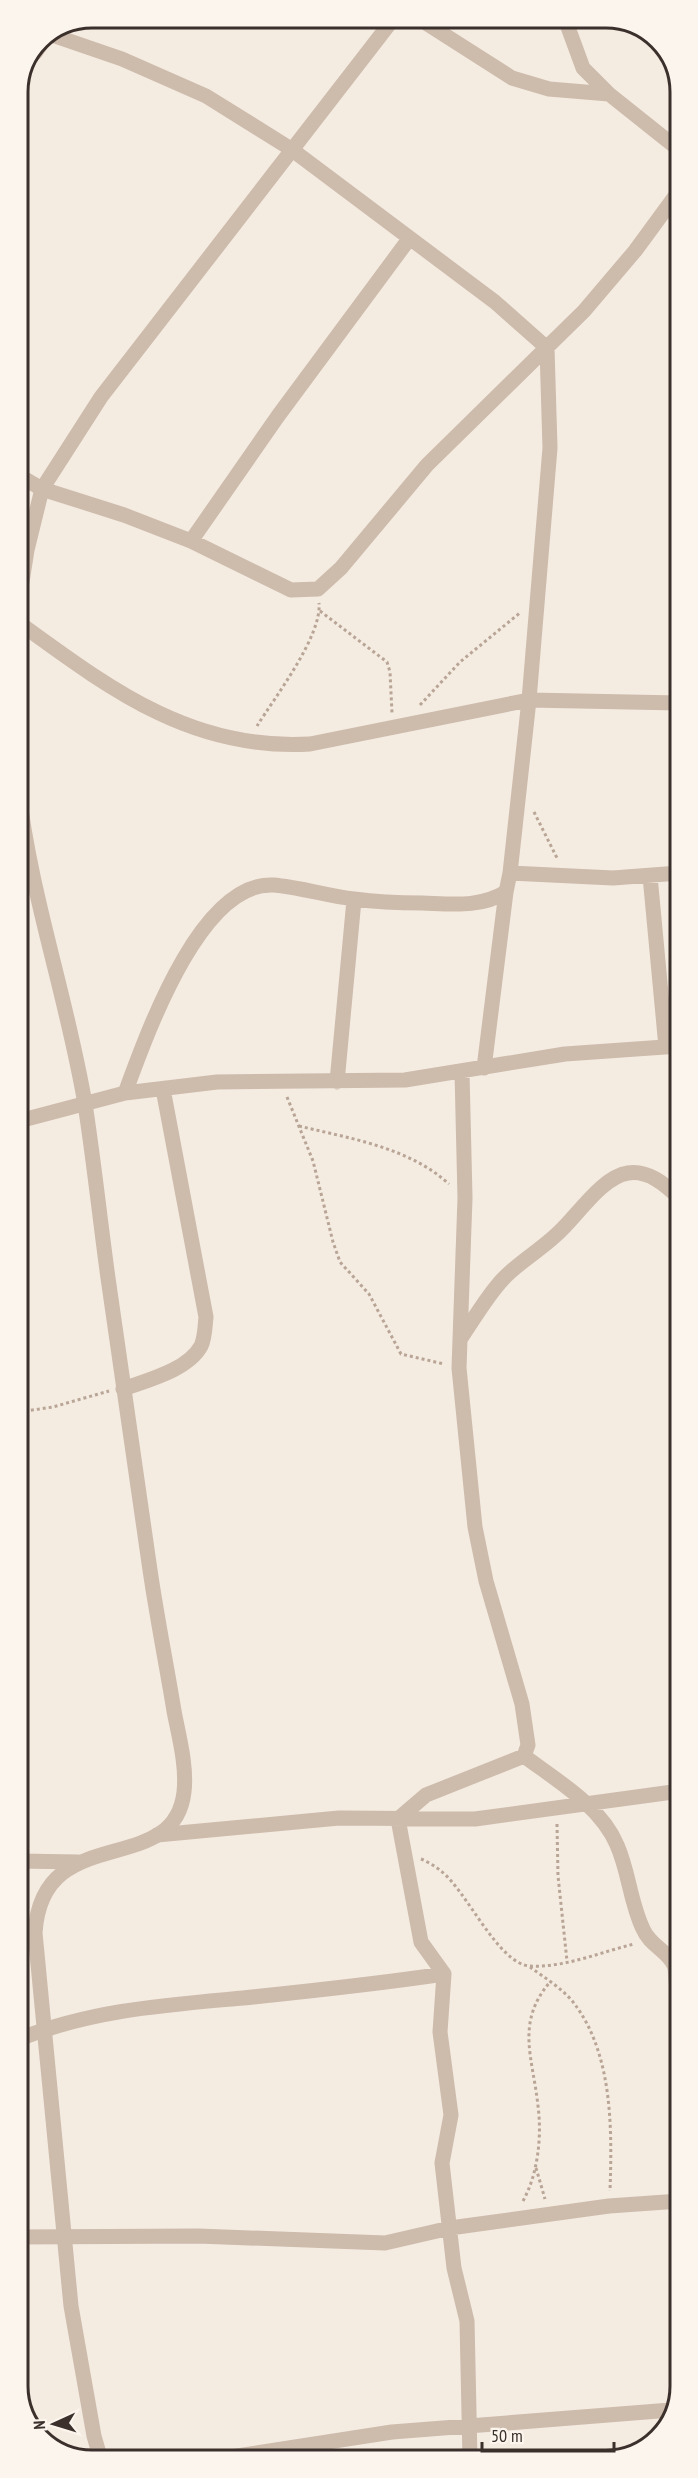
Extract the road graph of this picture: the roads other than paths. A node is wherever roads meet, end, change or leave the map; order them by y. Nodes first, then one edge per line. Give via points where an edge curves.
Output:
1 (386, 29) edge
2 (435, 29) edge
3 (569, 29) edge
4 (60, 38) edge
5 (609, 94) junction
6 (670, 142) edge
7 (291, 149) junction
8 (670, 203) edge
9 (409, 239) junction
10 (547, 348) junction
11 (28, 481) edge
12 (42, 489) junction
13 (191, 541) junction
14 (28, 546) edge
15 (28, 629) edge
16 (529, 700) junction
17 (670, 702) edge
18 (28, 867) edge
19 (510, 873) junction
20 (670, 874) edge
21 (650, 876) junction
22 (506, 892) junction
23 (354, 900) junction
24 (670, 1031) edge
25 (670, 1047) edge
26 (484, 1068) junction
27 (462, 1072) junction
28 (337, 1082) junction
29 (163, 1089) junction
30 (125, 1093) junction
31 (84, 1104) junction
32 (28, 1119) edge
33 (670, 1189) edge
34 (461, 1338) junction
35 (123, 1389) junction
36 (524, 1756) junction
37 (548, 1774) junction
38 (670, 1792) edge
39 (586, 1803) junction
40 (557, 1807) junction
41 (398, 1819) junction
42 (157, 1835) junction
43 (28, 1861) edge
44 (78, 1862) junction
45 (670, 1958) edge
46 (444, 1974) junction
47 (46, 2028) junction
48 (28, 2036) edge
49 (670, 2202) edge
50 (450, 2228) junction
51 (66, 2235) junction
52 (28, 2237) edge
53 (665, 2410) edge
54 (468, 2425) junction
55 (99, 2449) edge
56 (284, 2449) edge
57 (469, 2450) edge

1 - 7 street
2 - 5 street via 512,78 549,89
3 - 5 street via 583,68
4 - 7 street via 122,59 206,96
5 - 6 street
7 - 9 street
7 - 12 street via 101,397
8 - 10 street via 635,251
9 - 10 street via 495,302
9 - 13 street
10 - 13 street via 427,465 341,568 318,589 291,590
10 - 16 street via 550,448
11 - 12 street
12 - 13 street via 124,514
12 - 14 street
15 - 16 street via 145,709 200,731 246,743 310,744
16 - 17 street
16 - 19 street
18 - 31 street via 59,980
19 - 21 street
19 - 22 street
20 - 21 street
21 - 24 street
22 - 23 street via 492,901 472,904
22 - 26 street
23 - 28 street
23 - 30 street via 272,885 246,889 220,911 189,948 157,1007
25 - 26 street via 565,1054
26 - 27 street
27 - 28 street via 405,1080
27 - 34 street via 465,1198
28 - 29 street via 279,1079
29 - 30 street
29 - 35 street via 206,1317 202,1343 193,1358
30 - 31 street
31 - 32 street
31 - 35 street
33 - 34 street via 643,1173 627,1173 612,1179 556,1236 502,1280
34 - 36 street via 459,1368 475,1527 486,1581 522,1704 528,1745
35 - 42 street via 183,1758 184,1792 177,1819
36 - 37 street
36 - 41 street via 426,1795
37 - 39 street
37 - 40 street
38 - 39 street
39 - 40 street
39 - 45 street via 616,1843 649,1940
40 - 41 street via 475,1820
41 - 42 street via 339,1818
41 - 46 street via 421,1942
42 - 44 street via 135,1846
43 - 44 street
44 - 47 street via 52,1883 41,1897 36,1915
46 - 47 street via 111,2012
46 - 50 street via 440,2032 451,2115 442,2163
47 - 48 street
47 - 51 street
49 - 50 street
50 - 51 street via 412,2239 361,2244 270,2237
50 - 54 street via 467,2321
51 - 52 street
51 - 55 street via 77,2349
53 - 54 street
54 - 56 street via 392,2432
54 - 57 street

